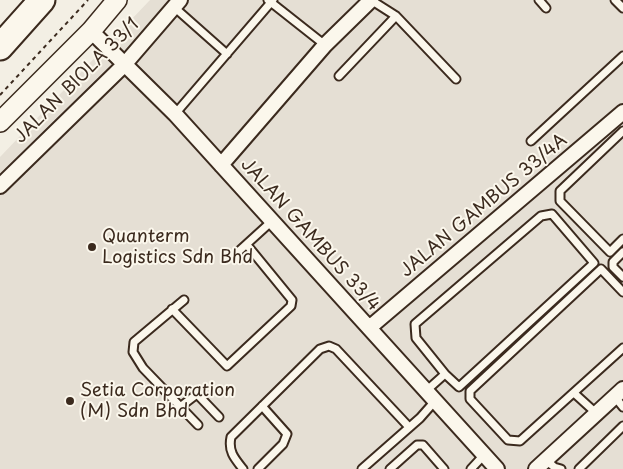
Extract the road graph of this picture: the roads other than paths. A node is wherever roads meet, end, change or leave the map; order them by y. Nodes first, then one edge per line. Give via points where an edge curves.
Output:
1 (42, 0) edge
2 (117, 0) edge
3 (371, 0) edge
4 (539, 0) edge
5 (615, 0) edge
6 (270, 1) edge
7 (177, 3) edge
8 (546, 8) dead end
9 (623, 8) edge
10 (396, 16) junction
11 (91, 31) junction
12 (325, 45) junction
13 (0, 46) edge
14 (226, 54) junction
15 (623, 56) edge
16 (124, 64) junction
17 (339, 76) dead end
18 (456, 79) dead end
19 (623, 112) edge
20 (175, 114) junction
21 (0, 122) edge
22 (623, 131) edge
23 (531, 141) dead end
24 (221, 165) junction
25 (0, 186) edge
26 (272, 221) junction
27 (623, 239) edge
28 (246, 245) junction
29 (239, 251) dead end
30 (623, 252) edge
31 (623, 277) edge
32 (623, 292) edge
33 (184, 300) dead end
34 (172, 309) junction
35 (368, 328) junction
36 (623, 348) edge
37 (445, 374) junction
38 (574, 393) junction
39 (431, 396) junction
40 (620, 398) edge
41 (262, 406) junction
42 (180, 407) junction
43 (596, 413) junction
44 (220, 417) dead end
45 (198, 425) dead end
46 (623, 426) edge
47 (409, 427) junction
48 (484, 455) junction
49 (541, 464) edge
50 (243, 469) edge
51 (258, 469) edge
52 (362, 469) edge
53 (390, 469) edge
54 (444, 469) edge
55 (471, 469) edge
56 (497, 469) edge
57 (561, 469) edge
58 (579, 469) edge

1 - 13 highway
2 - 11 main road
3 - 10 lane
3 - 12 street
4 - 8 lane
5 - 9 lane
6 - 12 lane
6 - 14 lane
7 - 14 lane
7 - 16 street, JALAN BIOLA 33/1
10 - 17 lane
10 - 18 lane
11 - 16 street, JALAN GAMBUS 33/4
11 - 21 main road
12 - 24 street
14 - 20 lane
15 - 23 lane
16 - 20 street, JALAN GAMBUS 33/4
16 - 25 street, JALAN BIOLA 33/1
19 - 35 street, JALAN GAMBUS 33/4A
20 - 24 street, JALAN GAMBUS 33/4
22 - 27 lane via 560,191 560,201 610,252
24 - 26 street, JALAN GAMBUS 33/4
26 - 28 lane
26 - 35 street, JALAN GAMBUS 33/4
28 - 29 lane
28 - 34 lane via 292,300 291,306 227,366
30 - 31 lane via 613,262 613,267
32 - 38 lane via 601,269 470,391 470,398 508,440 520,441
33 - 34 lane
34 - 42 lane via 134,342 133,352 142,368
35 - 39 street, JALAN GAMBUS 33/4
36 - 38 lane
37 - 37 lane via 416,338 415,324 542,216 552,214 594,263 459,387
37 - 39 lane
38 - 43 lane
39 - 47 lane
39 - 48 street, JALAN GAMBUS 33/4
40 - 43 street
41 - 47 lane via 320,349 328,346 336,348
41 - 50 lane via 231,437 229,447
41 - 51 lane via 287,434 283,444
42 - 44 lane via 196,394
42 - 45 lane
43 - 49 street
46 - 58 lane
47 - 52 lane
48 - 55 lane
48 - 56 street, JALAN GAMBUS 33/4
49 - 57 lane
53 - 54 lane via 417,445 423,446

